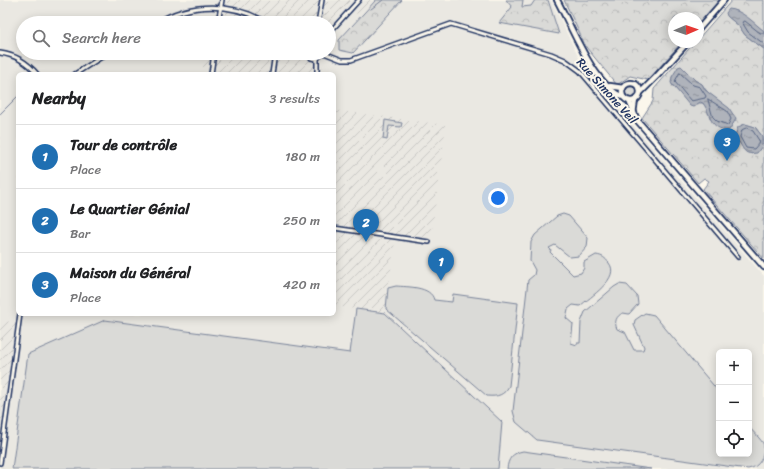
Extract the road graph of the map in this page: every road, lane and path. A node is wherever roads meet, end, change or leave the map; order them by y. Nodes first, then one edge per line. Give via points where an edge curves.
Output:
1 (222, 0) edge
2 (322, 0) edge
3 (359, 0) edge
4 (557, 0) edge
5 (724, 0) edge
6 (221, 7) junction
7 (169, 16) edge
8 (219, 16) edge
9 (252, 16) edge
10 (319, 16) edge
11 (704, 23) edge
12 (336, 25) edge
13 (682, 48) edge
14 (0, 53) edge
15 (16, 58) edge
16 (336, 58) edge
17 (20, 60) edge
18 (97, 60) edge
19 (213, 60) edge
20 (274, 60) edge
21 (317, 60) edge
22 (35, 72) edge
23 (78, 72) edge
24 (211, 72) edge
25 (272, 72) edge
26 (317, 72) edge
27 (649, 84) junction
28 (608, 85) junction
29 (638, 86) junction
30 (623, 88) junction
31 (640, 93) junction
32 (623, 97) junction
33 (635, 100) junction
34 (629, 101) junction
35 (633, 114) junction
36 (336, 228) edge
37 (429, 242) dead end
38 (738, 257) dead end
39 (764, 267) edge
40 (20, 316) edge
41 (0, 463) edge

1 - 6 street
2 - 10 street
3 - 12 street
4 - 28 main road via 582,51
5 - 11 main road
6 - 7 street via 189,10
6 - 8 street
6 - 9 street
13 - 27 main road
14 - 15 street
16 - 38 street, Rue Simone Veil via 351,60 451,24 521,44 565,60 580,71
17 - 22 street
18 - 23 street
19 - 24 street
20 - 25 street
21 - 26 street
27 - 29 main road
27 - 31 main road
28 - 30 main road
28 - 32 main road via 614,93
29 - 30 main road via 630,84
29 - 31 main road
30 - 32 main road
31 - 33 main road
32 - 34 main road
33 - 34 main road
33 - 35 main road
34 - 35 main road
35 - 39 main road
36 - 37 street
40 - 41 street

